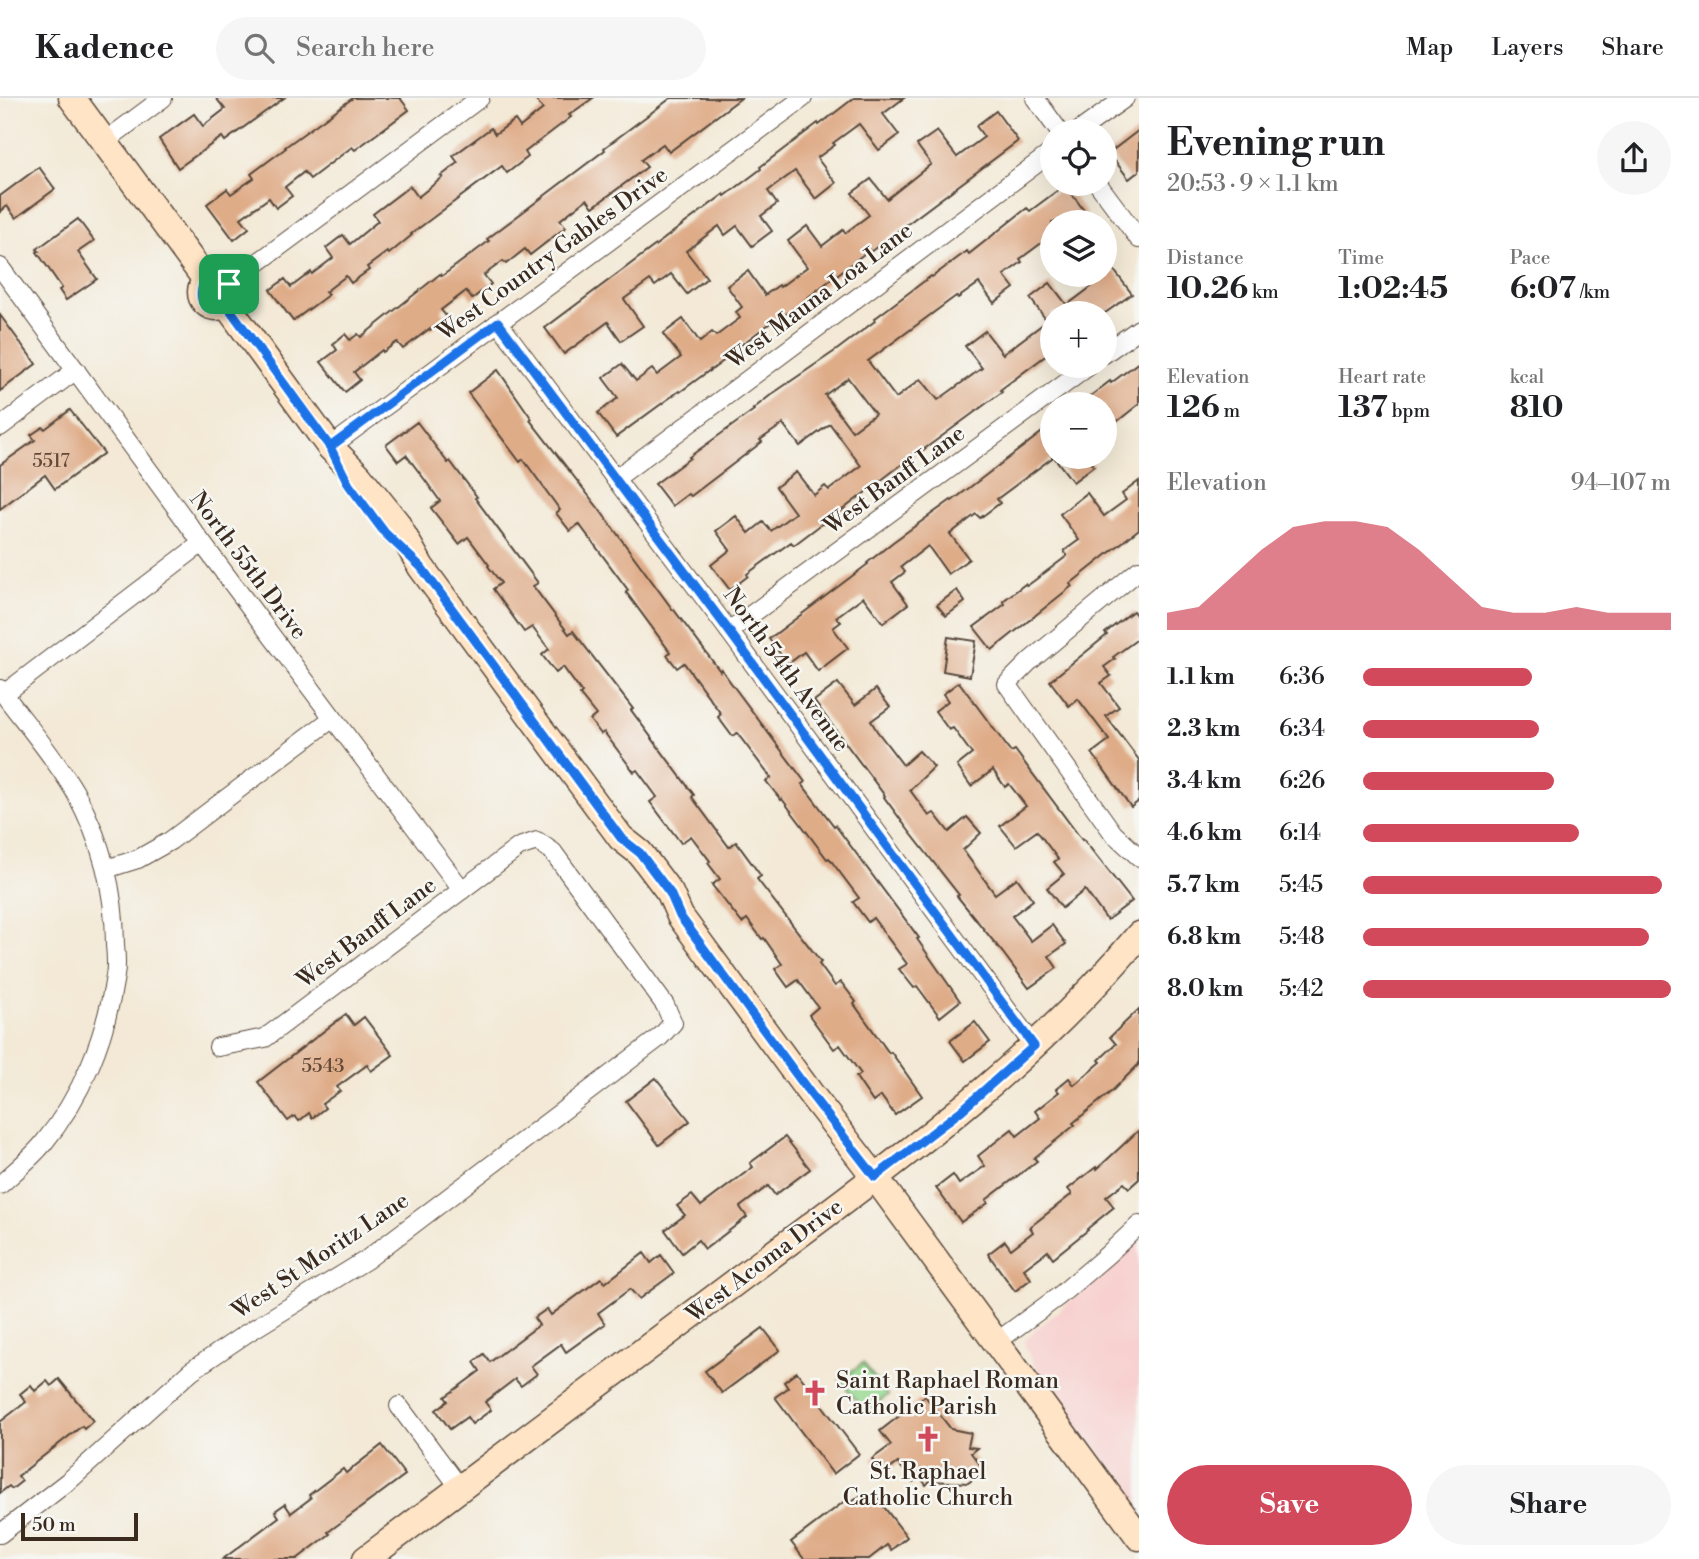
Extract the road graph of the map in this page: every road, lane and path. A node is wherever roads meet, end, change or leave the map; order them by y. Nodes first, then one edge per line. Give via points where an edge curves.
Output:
1 (72, 98) edge
2 (163, 98) edge
3 (480, 98) edge
4 (803, 98) edge
5 (1035, 98) edge
6 (1125, 98) edge
7 (1050, 119) edge
8 (1096, 119) edge
9 (104, 142) junction
10 (1040, 161) edge
11 (1107, 196) edge
12 (1139, 239) edge
13 (0, 267) edge
14 (221, 289) junction
15 (498, 322) junction
16 (1139, 329) edge
17 (1117, 345) edge
18 (76, 370) junction
19 (1073, 378) edge
20 (0, 426) edge
21 (330, 447) junction
22 (615, 479) junction
23 (202, 543) junction
24 (1139, 570) edge
25 (729, 631) junction
26 (2, 692) edge
27 (333, 718) junction
28 (1139, 857) edge
29 (106, 869) junction
30 (462, 890) junction
31 (1139, 935) edge
32 (673, 1023) joint
33 (1034, 1046) junction
34 (218, 1047) dead end
35 (875, 1177) junction
36 (0, 1185) edge
37 (1139, 1225) edge
38 (995, 1343) junction
39 (399, 1406) dead end
40 (460, 1489) junction
41 (0, 1534) edge
42 (1139, 1536) edge
43 (366, 1559) edge

1 - 9 street
2 - 9 street
3 - 14 street
4 - 15 street, West Country Gables Drive
5 - 7 street
6 - 8 street
9 - 14 street
10 - 22 street, West Mauna Loa Lane
11 - 12 street
13 - 18 street, North 55th Drive
14 - 21 street
15 - 21 street, West Country Gables Drive
15 - 22 street, North 54th Avenue
16 - 17 street
18 - 20 street
18 - 23 street, North 55th Drive
19 - 25 street, West Banff Lane
21 - 35 street via 349,485 385,533 421,567 621,838 640,853 670,893 680,916
22 - 25 street, North 54th Avenue
23 - 26 street
23 - 27 street, North 55th Drive
24 - 28 street via 1007,684 1113,833
25 - 33 street, North 54th Avenue
26 - 29 street via 74,792
27 - 29 street via 170,841 138,859
27 - 30 street, North 55th Drive
29 - 36 street via 115,918 116,974 104,1032 79,1092 42,1145
30 - 32 street, West Banff Lane via 519,847 537,841 553,852 665,1005
30 - 34 street, West Banff Lane via 265,1038
31 - 33 street, West Acoma Drive
32 - 41 street, West St Moritz Lane via 366,1259 191,1371 71,1479
33 - 35 street, West Acoma Drive via 962,1110
35 - 38 street
35 - 40 street, West Acoma Drive
37 - 38 street via 1059,1296
38 - 42 street
39 - 40 street
40 - 43 street, West Acoma Drive

